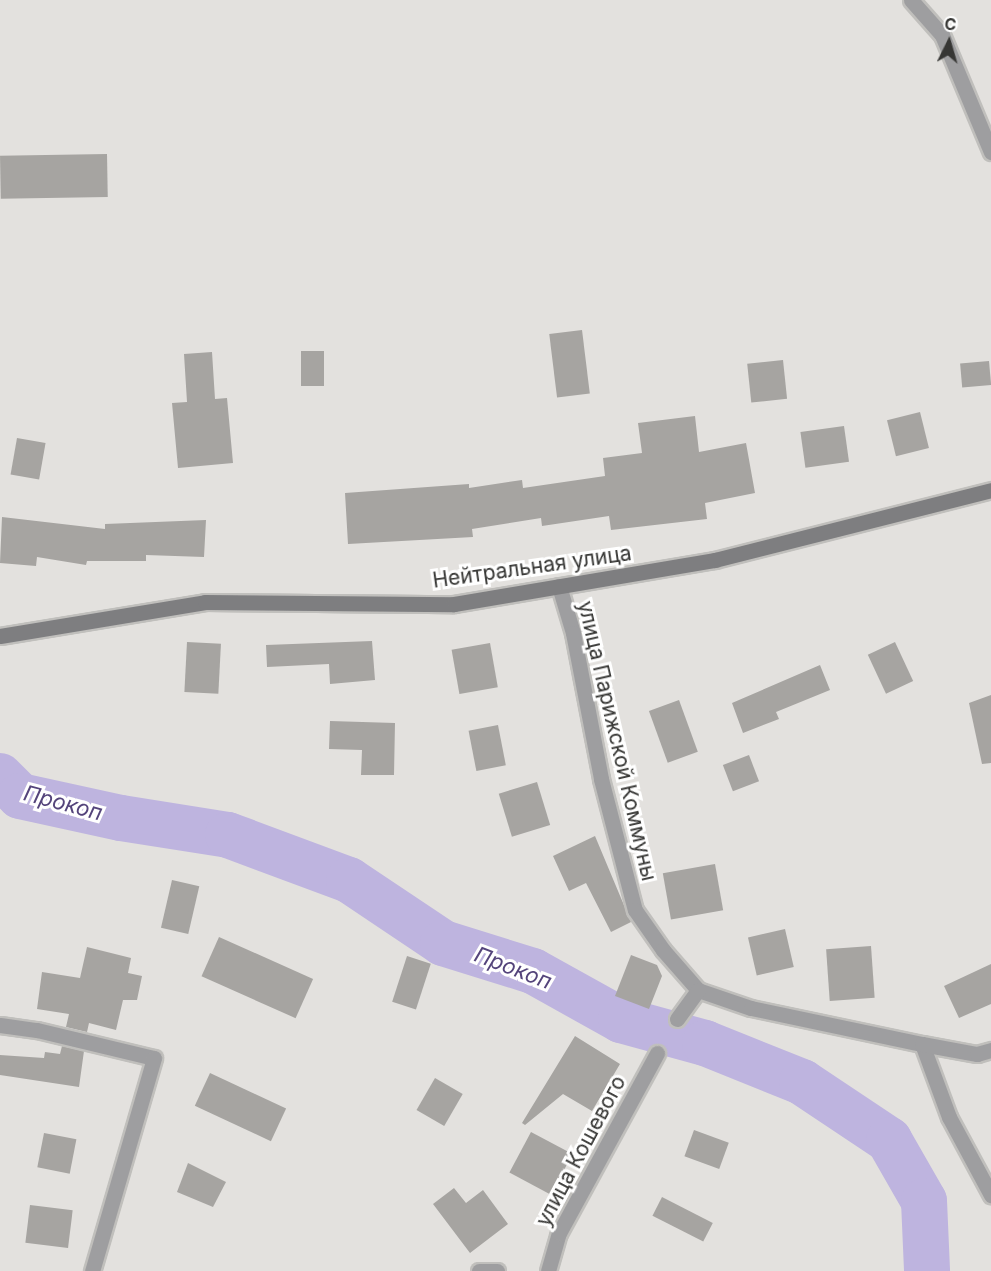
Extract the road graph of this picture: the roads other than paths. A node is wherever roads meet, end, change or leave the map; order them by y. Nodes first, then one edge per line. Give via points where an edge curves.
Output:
1 (911, 0) edge
2 (991, 152) edge
3 (991, 490) edge
4 (559, 586) junction
5 (0, 636) edge
6 (698, 990) junction
7 (677, 1019) dead end
8 (0, 1025) edge
9 (922, 1044) junction
10 (991, 1050) edge
11 (657, 1053) dead end
12 (991, 1195) edge
13 (92, 1271) edge
14 (479, 1271) edge
15 (497, 1271) edge
16 (548, 1271) edge

1 - 2 street via 942,35
3 - 4 main road, Нейтральная улица via 715,560
4 - 5 main road, Нейтральная улица via 454,604 205,602
4 - 6 street, улица Парижской Коммуны via 573,633 601,779 635,910
6 - 7 street
6 - 9 street via 752,1008
8 - 13 street via 154,1058
9 - 10 street via 977,1054
9 - 12 street via 950,1116
11 - 16 street, улица Кошевого via 559,1233
14 - 15 street

